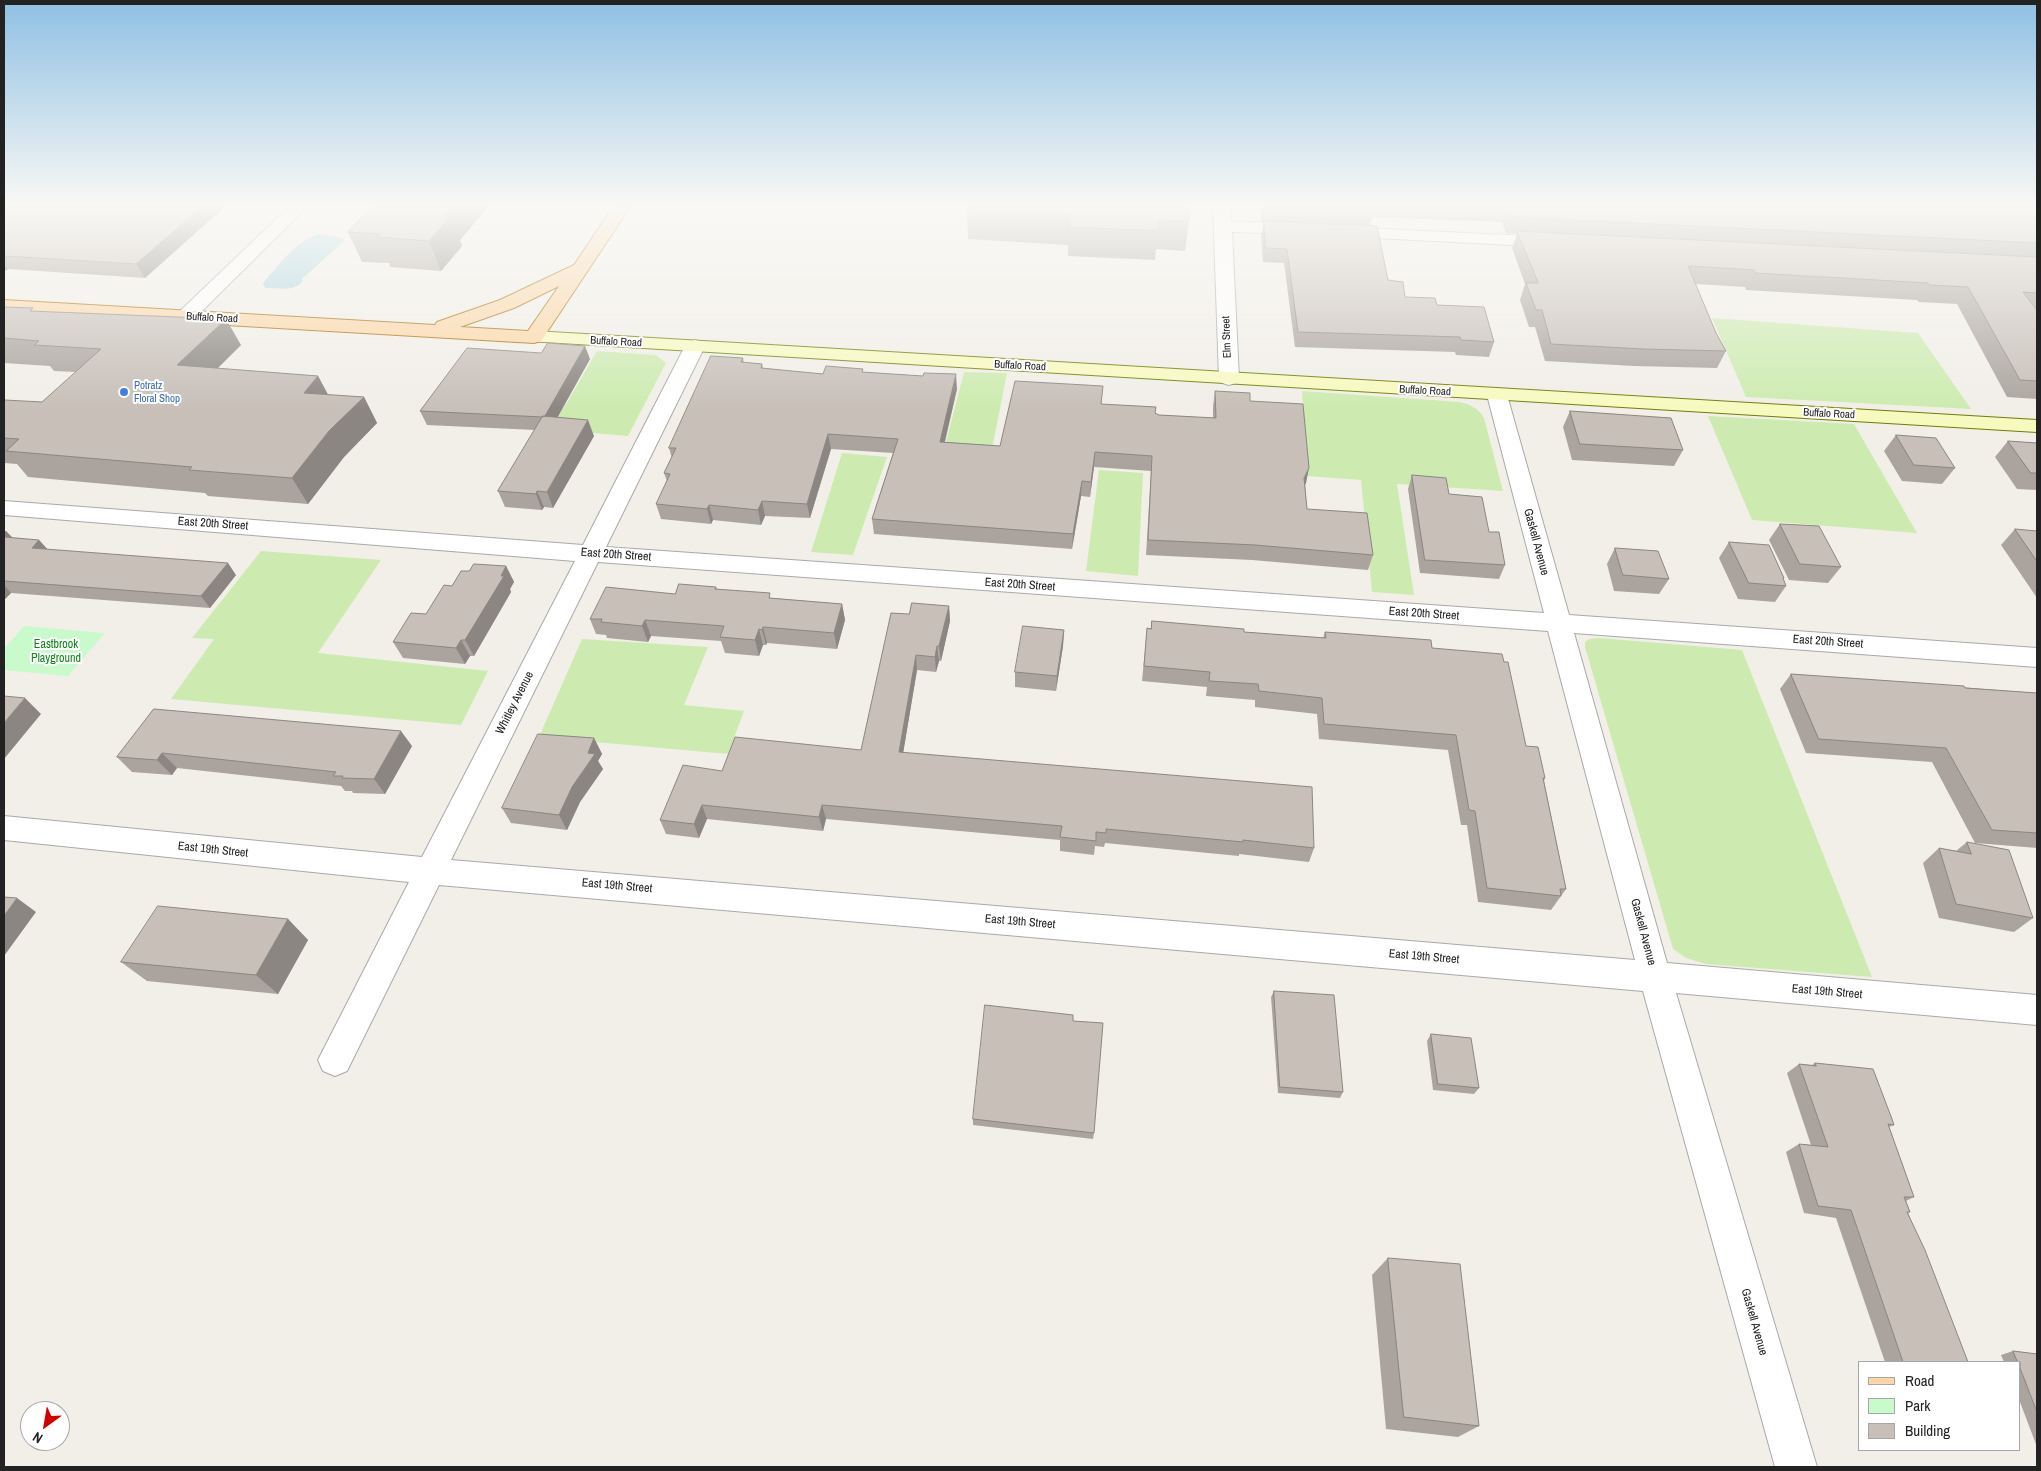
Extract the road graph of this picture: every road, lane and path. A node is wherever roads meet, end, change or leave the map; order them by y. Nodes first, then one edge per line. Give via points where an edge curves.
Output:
1 (231, 273) edge
2 (572, 273) edge
3 (578, 273) edge
4 (1225, 273) edge
5 (4, 306) edge
6 (186, 316) junction
7 (428, 330) junction
8 (534, 337) junction
9 (695, 346) junction
10 (1229, 379) junction
11 (1497, 395) junction
12 (2037, 426) edge
13 (4, 508) edge
14 (590, 554) junction
15 (1558, 623) junction
16 (2037, 657) edge
17 (4, 828) edge
18 (431, 870) junction
19 (1655, 977) junction
20 (2037, 1010) edge
21 (335, 1060) dead end
22 (1796, 1467) edge

1 - 6 street
2 - 7 main road via 494,309
3 - 8 main road
4 - 10 street, Elm Street
5 - 6 main road, Buffalo Road
6 - 7 main road, Buffalo Road
7 - 8 main road, Buffalo Road
8 - 9 main road, Buffalo Road
9 - 10 main road, Buffalo Road
9 - 14 street, Whitley Avenue
10 - 11 main road, Buffalo Road
11 - 12 main road, Buffalo Road
11 - 15 street, Gaskell Avenue
13 - 14 street, East 20th Street
14 - 15 street, East 20th Street
14 - 18 street, Whitley Avenue
15 - 16 street, East 20th Street
15 - 19 street, Gaskell Avenue
17 - 18 street, East 19th Street
18 - 19 street, East 19th Street
18 - 21 street, Whitley Avenue
19 - 20 street, East 19th Street
19 - 22 street, Gaskell Avenue

